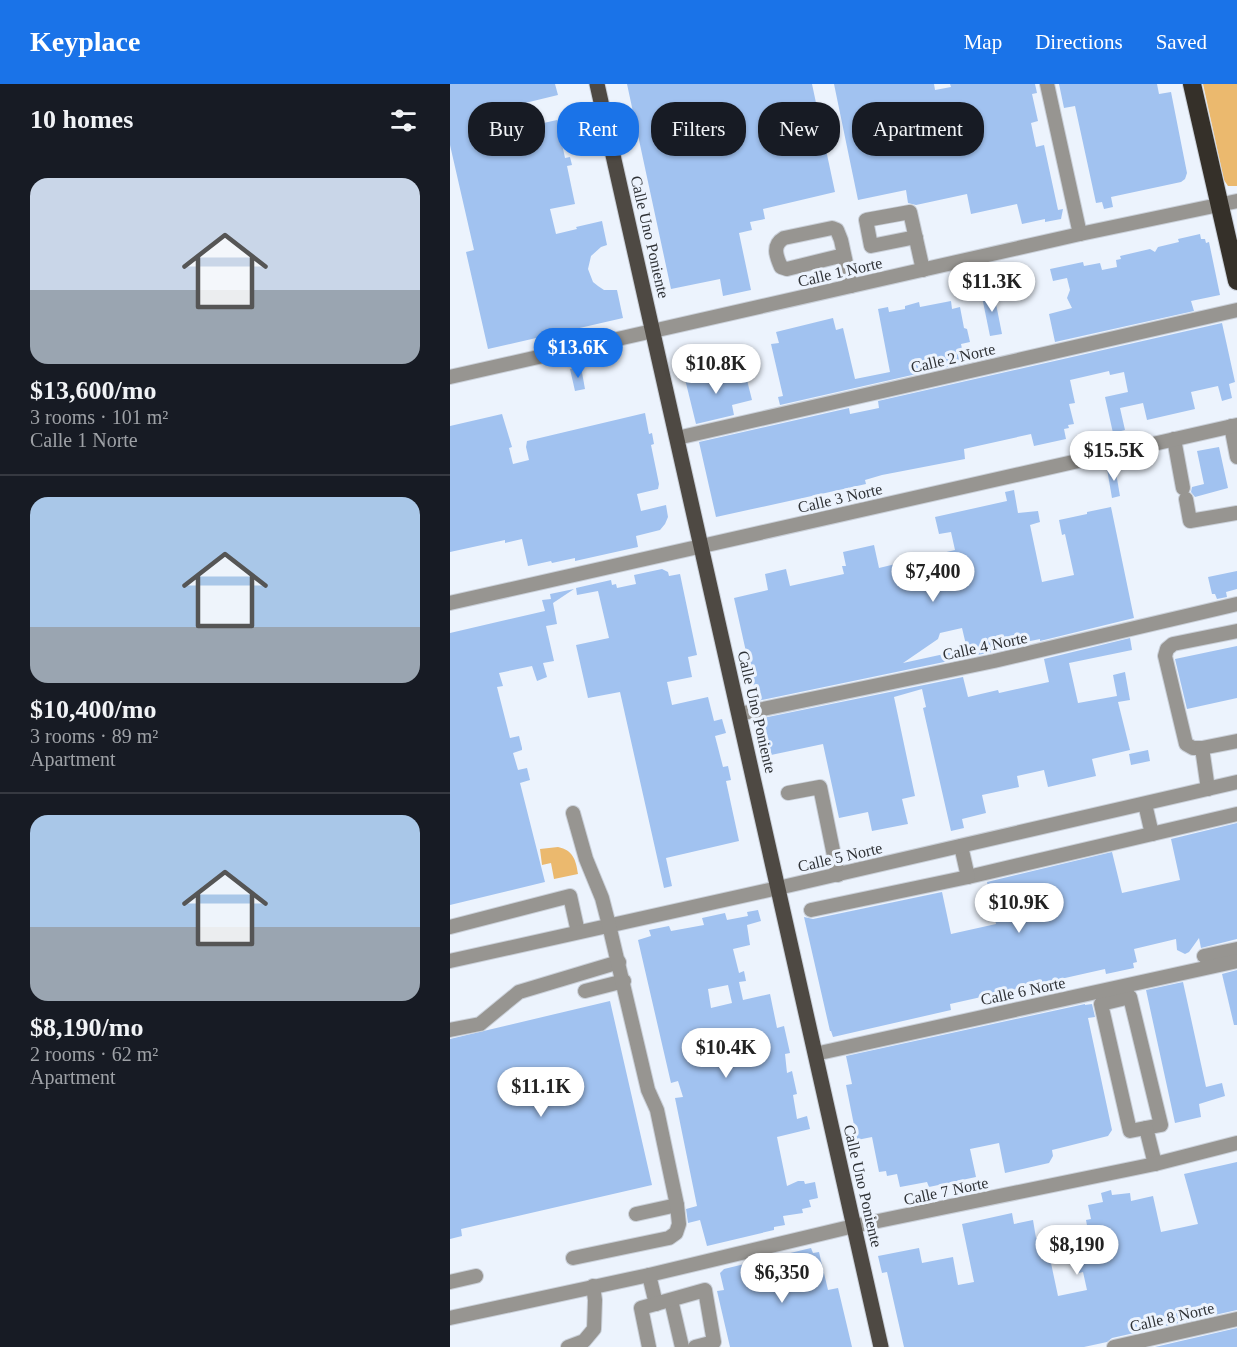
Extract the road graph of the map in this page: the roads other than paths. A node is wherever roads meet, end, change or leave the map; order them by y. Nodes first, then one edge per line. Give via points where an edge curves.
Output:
1 (597, 84) edge
2 (1047, 84) edge
3 (1192, 84) edge
4 (1228, 203) edge
5 (1080, 234) junction
6 (916, 237) dead end
7 (844, 255) junction
8 (923, 270) junction
9 (1237, 281) edge
10 (851, 286) junction
11 (1237, 310) edge
12 (653, 331) junction
13 (450, 377) edge
14 (1234, 426) edge
15 (677, 438) junction
16 (1174, 439) junction
17 (1237, 457) edge
18 (1237, 513) edge
19 (701, 547) junction
20 (450, 603) edge
21 (1237, 604) edge
22 (1237, 631) edge
23 (739, 714) junction
24 (1237, 741) edge
25 (1202, 748) junction
26 (1237, 782) edge
27 (1208, 789) junction
28 (788, 793) dead end
29 (1145, 804) junction
30 (573, 813) dead end
31 (1237, 814) edge
32 (1152, 834) junction
33 (961, 846) junction
34 (838, 874) junction
35 (968, 877) junction
36 (778, 888) junction
37 (811, 910) dead end
38 (609, 925) junction
39 (450, 927) edge
40 (578, 932) junction
41 (1237, 949) edge
42 (1204, 956) dead end
43 (450, 961) edge
44 (1237, 961) edge
45 (620, 962) junction
46 (624, 981) junction
47 (585, 991) dead end
48 (450, 1030) edge
49 (815, 1054) junction
50 (1146, 1128) junction
51 (1237, 1143) edge
52 (1155, 1164) junction
53 (677, 1205) junction
54 (636, 1214) dead end
55 (854, 1227) junction
56 (573, 1258) dead end
57 (649, 1275) junction
58 (476, 1276) dead end
59 (450, 1282) edge
60 (593, 1286) junction
61 (671, 1300) junction
62 (656, 1304) junction
63 (450, 1318) edge
64 (1237, 1319) edge
65 (715, 1345) edge
66 (568, 1347) edge
67 (649, 1347) edge
68 (682, 1347) edge
69 (695, 1347) edge
70 (881, 1347) edge
71 (1114, 1347) edge

1 - 12 main road, Calle Uno Poniente
2 - 5 street
3 - 4 highway
4 - 5 street, Calle 1 Norte
4 - 9 highway
5 - 8 street, Calle 1 Norte
6 - 8 street
7 - 7 street via 837,230 832,228 784,238 776,247 781,267 787,268
7 - 10 street
8 - 10 street, Calle 1 Norte
10 - 12 street, Calle 1 Norte
11 - 15 street, Calle 2 Norte
12 - 13 street, Calle 1 Norte
12 - 15 main road, Calle Uno Poniente
14 - 16 street, Calle 3 Norte
14 - 17 street
15 - 19 main road, Calle Uno Poniente
16 - 18 street via 1190,521
16 - 19 street, Calle 3 Norte
19 - 20 street, Calle 3 Norte
19 - 23 main road, Calle Uno Poniente
21 - 23 street, Calle 4 Norte via 994,661
22 - 25 street via 1173,644 1167,649 1165,656 1186,744
23 - 36 main road, Calle Uno Poniente
24 - 25 street
25 - 27 street
26 - 27 street, Calle 5 Norte
27 - 29 street, Calle 5 Norte
28 - 34 street via 820,787
29 - 32 street
29 - 33 street, Calle 5 Norte
30 - 38 street
31 - 32 street
32 - 35 street
33 - 34 street, Calle 5 Norte
33 - 35 street
34 - 36 street, Calle 5 Norte
35 - 37 street
36 - 38 street, Calle 5 Norte
36 - 49 main road, Calle Uno Poniente
38 - 40 street, Calle 5 Norte
38 - 45 street
39 - 40 street via 570,896
40 - 43 street, Calle 5 Norte
41 - 42 street
44 - 49 street, Calle 6 Norte
45 - 46 street
45 - 48 street via 519,992 480,1024
46 - 47 street
46 - 53 street
49 - 55 main road, Calle Uno Poniente
50 - 50 street via 1161,1125 1130,997 1101,1004 1130,1131
50 - 52 street
51 - 52 street, Calle 7 Norte
52 - 55 street, Calle 7 Norte
53 - 54 street
53 - 56 street via 679,1224 669,1238
55 - 57 street, Calle 7 Norte
55 - 70 main road, Calle Uno Poniente
57 - 60 street, Calle 7 Norte
57 - 62 street
58 - 59 street
60 - 63 street, Calle 7 Norte
60 - 66 street via 594,1329 584,1341
61 - 62 street
61 - 65 street via 705,1290
61 - 68 street
62 - 67 street via 641,1308
64 - 71 street, Calle 8 Norte
65 - 69 street

